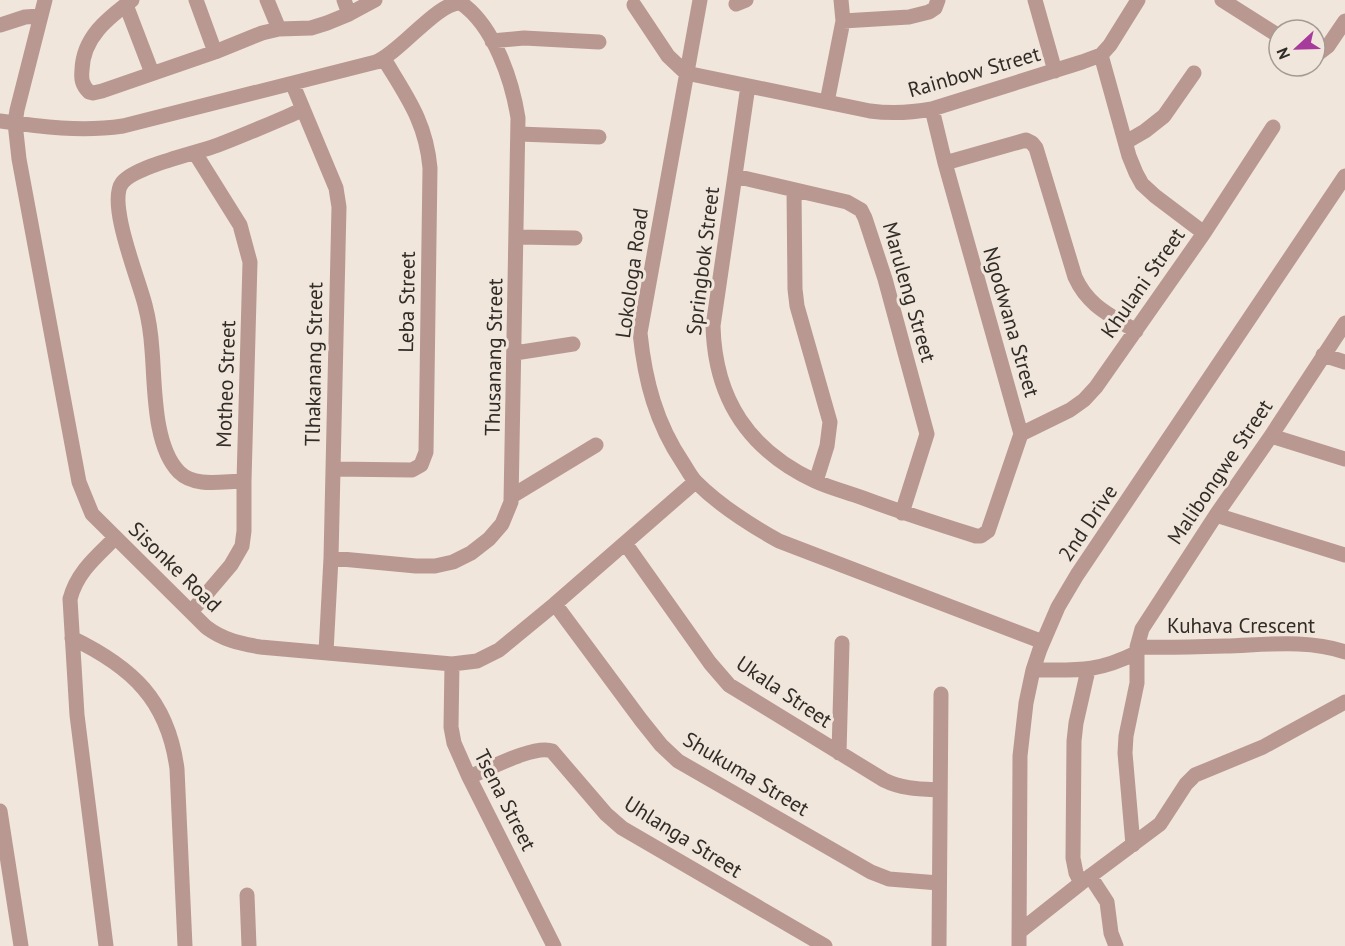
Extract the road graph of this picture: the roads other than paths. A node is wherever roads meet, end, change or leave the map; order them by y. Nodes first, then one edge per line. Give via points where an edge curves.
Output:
1 (45, 0) edge
2 (195, 0) edge
3 (267, 0) edge
4 (375, 0) edge
5 (700, 0) edge
6 (841, 0) edge
7 (938, 0) edge
8 (1035, 0) edge
9 (1138, 0) edge
10 (1222, 0) edge
11 (129, 2) edge
12 (447, 3) edge
13 (634, 5) dead end
14 (346, 7) edge
15 (40, 16) junction
16 (843, 21) junction
17 (1345, 21) edge
18 (0, 25) edge
19 (1267, 28) edge
20 (279, 29) junction
21 (656, 37) junction
22 (492, 41) junction
23 (599, 42) dead end
24 (1327, 47) edge
25 (215, 52) junction
26 (690, 52) junction
27 (1101, 55) junction
28 (384, 59) junction
29 (1055, 71) junction
30 (152, 73) junction
31 (686, 73) junction
32 (1194, 73) dead end
33 (293, 85) junction
34 (748, 86) junction
35 (827, 102) junction
36 (932, 109) junction
37 (302, 110) junction
38 (8, 122) edge
39 (1273, 127) dead end
40 (519, 134) junction
41 (598, 137) dead end
42 (1126, 142) junction
43 (195, 153) junction
44 (945, 163) junction
45 (735, 176) junction
46 (1345, 176) edge
47 (794, 190) junction
48 (1204, 233) junction
49 (517, 237) junction
50 (575, 238) dead end
51 (1345, 323) edge
52 (1136, 331) junction
53 (573, 344) dead end
54 (515, 353) junction
55 (1323, 355) junction
56 (1345, 362) edge
57 (1021, 434) junction
58 (1270, 436) junction
59 (596, 445) dead end
60 (1345, 459) edge
61 (333, 469) junction
62 (244, 481) junction
63 (816, 481) junction
64 (695, 482) junction
65 (512, 496) junction
66 (902, 513) junction
67 (1216, 515) junction
68 (115, 538) junction
69 (625, 543) junction
70 (1345, 555) edge
71 (331, 558) junction
72 (555, 604) junction
73 (191, 612) junction
74 (72, 638) junction
75 (1043, 642) junction
76 (842, 643) dead end
77 (1136, 650) junction
78 (326, 652) junction
79 (1345, 652) edge
80 (452, 664) junction
81 (1033, 670) junction
82 (1088, 670) junction
83 (941, 694) dead end
84 (1345, 702) edge
85 (839, 753) junction
86 (469, 777) junction
87 (940, 790) junction
88 (0, 811) edge
89 (1133, 845) junction
90 (1085, 880) junction
91 (939, 883) junction
92 (247, 895) dead end
93 (1019, 939) edge
94 (21, 946) edge
95 (106, 946) edge
96 (184, 946) edge
97 (249, 946) edge
98 (554, 946) edge
99 (825, 946) edge
100 (939, 946) edge
101 (1116, 946) edge

1 - 15 street, Sisonke Road
2 - 25 street
3 - 20 street
4 - 14 street
5 - 26 street, Lokologa Road
6 - 16 street
7 - 16 street via 935,8 922,15
8 - 29 street
9 - 27 street
10 - 19 street
11 - 30 street
11 - 30 street via 91,38 82,62 83,85 89,92 97,93
12 - 22 street, Thusanang Street via 461,3 473,13
12 - 28 street
13 - 21 street
14 - 20 street via 311,28
15 - 18 street
15 - 38 street, Sisonke Road via 21,90
16 - 35 street
17 - 24 street
20 - 25 street
21 - 26 street
21 - 31 street
22 - 23 street via 524,38
22 - 40 street, Thusanang Street via 514,91
25 - 30 street
26 - 31 street, Lokologa Road
27 - 29 street, Rainbow Street
27 - 42 street
28 - 33 street
28 - 61 street, Leba Street via 423,128 428,147 426,452 421,465 412,470
29 - 36 street, Rainbow Street
31 - 34 street, Rainbow Street
31 - 64 street, Lokologa Road via 640,333 658,418
32 - 42 street via 1164,116
33 - 37 street, Tlhakanang Street
33 - 38 street via 100,130
34 - 35 street, Rainbow Street
34 - 45 street, Springbok Street
35 - 36 street, Rainbow Street via 891,114
36 - 44 street, Ngodwana Street
37 - 43 street
37 - 61 street, Tlhakanang Street via 336,188 339,207
38 - 68 street, Sisonke Road via 19,159 79,482 92,514
39 - 48 street, Khulani Street
40 - 41 street
40 - 49 street, Thusanang Street
42 - 48 street via 1142,184
43 - 62 street, Motheo Street via 240,225 250,262
43 - 62 street via 128,178 119,189 118,210 145,306 156,404 168,457 192,481
44 - 52 street via 1026,140 1032,142 1081,291 1099,309
44 - 57 street, Ngodwana Street
45 - 47 street, Maruleng Street
45 - 63 street, Springbok Street via 713,326 720,378 727,398 757,442 786,465
46 - 75 street, 2nd Drive via 1077,575
47 - 63 street via 797,306 830,422
47 - 66 street, Maruleng Street via 855,205 865,218 927,434
48 - 52 street, Khulani Street
49 - 50 street
49 - 54 street, Thusanang Street
51 - 55 street, Malibongwe Street
52 - 57 street, Khulani Street via 1084,400
53 - 54 street
54 - 65 street, Thusanang Street
55 - 56 street
55 - 58 street, Malibongwe Street
57 - 66 street, Springbok Street via 988,531 981,536
58 - 60 street
58 - 67 street, Malibongwe Street
59 - 65 street
61 - 71 street, Tlhakanang Street
62 - 73 street, Motheo Street via 242,546
63 - 66 street, Springbok Street
64 - 69 street, Sisonke Road
64 - 75 street, Lokologa Road via 779,541
65 - 71 street, Thusanang Street via 495,532 471,553 453,562 416,566
67 - 70 street
67 - 77 street, Malibongwe Street via 1142,628
68 - 73 street, Sisonke Road
68 - 74 street via 74,585 70,599
69 - 72 street, Sisonke Road
69 - 85 street, Ukala Street via 729,685
71 - 78 street, Tlhakanang Street
72 - 80 street, Sisonke Road via 499,650 477,661
72 - 91 street, Shukuma Street via 641,720 678,760 871,872 889,879
73 - 78 street, Sisonke Road via 218,636 230,641
74 - 95 street via 77,716
74 - 96 street via 125,670 150,696 169,729 177,769
75 - 81 street, 2nd Drive
76 - 85 street
77 - 79 street, Kuhava Crescent via 1297,644
77 - 82 street via 1111,664
77 - 89 street via 1137,683 1125,753
78 - 80 street, Sisonke Road
80 - 86 street, Tsena Street via 451,727
81 - 82 street
81 - 93 street, 2nd Drive via 1020,756
82 - 90 street via 1074,741 1073,858 1076,873
83 - 87 street
84 - 89 street via 1263,747 1196,775 1160,824
85 - 87 street, Ukala Street via 896,786
86 - 98 street, Tsena Street
86 - 99 street, Uhlanga Street via 533,751 552,751 622,828
87 - 91 street
88 - 94 street
89 - 90 street
90 - 93 street
90 - 101 street via 1107,902
91 - 100 street
92 - 97 street

